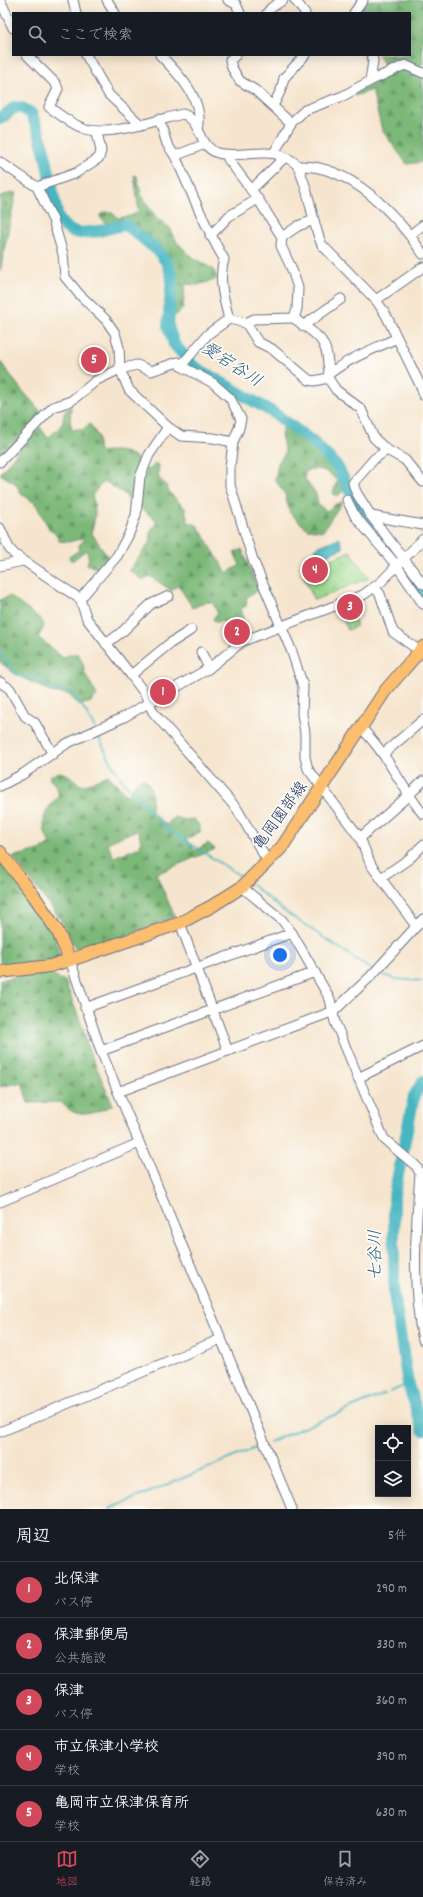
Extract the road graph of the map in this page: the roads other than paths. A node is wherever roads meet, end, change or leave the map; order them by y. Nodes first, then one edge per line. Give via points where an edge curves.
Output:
1 (0, 0) edge
2 (73, 0) edge
3 (107, 0) edge
4 (283, 0) edge
5 (295, 0) edge
6 (363, 0) edge
7 (234, 1) edge
8 (76, 12) edge
9 (114, 12) edge
10 (240, 12) edge
11 (268, 12) edge
12 (304, 12) edge
13 (355, 12) edge
14 (12, 26) edge
15 (27, 56) edge
16 (87, 56) edge
17 (161, 56) edge
18 (235, 56) edge
19 (304, 56) edge
20 (372, 56) edge
21 (423, 73) edge
22 (370, 81) junction
23 (272, 106) junction
24 (159, 119) junction
25 (291, 123) junction
26 (141, 125) junction
27 (198, 131) junction
28 (97, 132) junction
29 (205, 144) junction
30 (274, 153) junction
31 (227, 154) junction
32 (175, 156) junction
33 (284, 158) junction
34 (0, 162) edge
35 (298, 166) junction
36 (37, 187) junction
37 (251, 190) junction
38 (258, 199) junction
39 (314, 220) junction
40 (423, 225) edge
41 (410, 235) junction
42 (210, 236) junction
43 (282, 237) junction
44 (423, 254) edge
45 (423, 267) edge
46 (341, 299) dead end
47 (376, 300) junction
48 (294, 318) junction
49 (229, 319) junction
50 (246, 323) junction
51 (303, 326) junction
52 (397, 338) junction
53 (182, 364) junction
54 (120, 369) junction
55 (328, 376) junction
56 (423, 391) edge
57 (423, 395) edge
58 (168, 427) junction
59 (233, 442) junction
60 (387, 450) junction
61 (0, 462) edge
62 (423, 482) edge
63 (347, 500) dead end
64 (371, 516) junction
65 (423, 525) edge
66 (0, 528) edge
67 (2, 538) edge
68 (423, 539) edge
69 (23, 561) junction
70 (401, 562) junction
71 (0, 566) edge
72 (423, 584) edge
73 (375, 588) junction
74 (169, 596) dead end
75 (80, 599) junction
76 (423, 604) edge
77 (281, 626) junction
78 (191, 630) dead end
79 (106, 644) junction
80 (421, 649) edge
81 (201, 652) dead end
82 (209, 668) junction
83 (131, 675) junction
84 (0, 682) edge
85 (149, 703) junction
86 (423, 720) edge
87 (361, 728) junction
88 (53, 754) junction
89 (383, 754) junction
90 (423, 781) edge
91 (0, 786) edge
92 (321, 789) junction
93 (408, 796) junction
94 (423, 814) edge
95 (360, 838) junction
96 (423, 845) edge
97 (0, 852) edge
98 (268, 862) junction
99 (381, 878) junction
100 (246, 883) junction
101 (423, 918) edge
102 (180, 923) junction
103 (416, 926) junction
104 (292, 933) junction
105 (70, 960) junction
106 (196, 967) junction
107 (0, 972) edge
108 (315, 972) junction
109 (85, 1008) junction
110 (212, 1010) junction
111 (334, 1012) junction
112 (423, 1046) edge
113 (101, 1051) junction
114 (228, 1051) junction
115 (358, 1078) junction
116 (118, 1092) junction
117 (139, 1143) junction
118 (0, 1202) edge
119 (221, 1339) junction
120 (423, 1340) edge
121 (0, 1432) edge
122 (292, 1509) edge

1 - 14 street
2 - 8 street
3 - 9 street
4 - 11 street
5 - 12 street
6 - 13 street
7 - 10 street
15 - 28 street via 56,84 58,89 48,107 82,128
16 - 26 street via 108,95
17 - 27 street via 192,93 198,110
18 - 23 street via 230,60 240,81 255,90
19 - 23 street via 284,78
20 - 22 street
21 - 22 street via 406,65
22 - 25 street via 343,96 305,110
23 - 25 street
24 - 26 street
24 - 27 street via 183,114 188,116
24 - 32 street via 167,144
25 - 30 street
26 - 28 street
27 - 29 street
28 - 36 street via 101,151 99,158 76,173
29 - 31 street via 214,152
29 - 32 street
30 - 31 street
30 - 33 street
31 - 37 street
32 - 42 street
33 - 35 street
33 - 37 street
34 - 36 street
35 - 39 street
35 - 41 street via 321,168 354,181 388,211
36 - 54 street via 53,220 63,254 65,277 115,333
37 - 38 street
38 - 42 street via 229,216
38 - 43 street
39 - 43 street via 298,226
39 - 47 street via 322,245
40 - 41 street
41 - 44 street
42 - 49 street via 224,260 221,272 222,289
43 - 48 street via 281,246 298,288
45 - 47 street
46 - 51 street
47 - 52 street
48 - 50 street via 254,319
48 - 51 street
49 - 50 street
49 - 53 street via 208,334
50 - 55 street via 258,342 272,349 309,380 314,381
51 - 55 street via 323,340 327,351
52 - 55 street via 344,362
52 - 56 street
53 - 54 street via 178,362 151,371 137,365
53 - 59 street via 230,398 241,419
54 - 58 street via 129,390
54 - 61 street via 97,380 71,401 53,407
55 - 60 street via 336,390 361,409 374,438
56 - 57 street
58 - 59 street via 181,436
58 - 75 street via 149,454 140,477 136,515 118,556
59 - 77 street via 230,485 253,560
60 - 62 street via 404,460
60 - 64 street via 374,459 353,483
63 - 70 street via 356,516
64 - 65 street
64 - 70 street
66 - 67 street
67 - 69 street
68 - 70 street
69 - 71 street
69 - 75 street
70 - 72 street
70 - 73 street
70 - 76 street
73 - 77 street
73 - 80 street via 380,594 393,632
74 - 79 street via 151,604
75 - 79 street via 87,619
77 - 82 street via 244,641
77 - 92 street via 303,686 304,757 308,769
78 - 83 street
79 - 83 street
80 - 87 main road, 亀岡園部線 via 386,691
81 - 82 street
82 - 85 street
83 - 85 street
84 - 88 street via 10,689 25,716 35,723
85 - 88 street via 66,744
85 - 98 street via 172,734 237,809
86 - 89 street
87 - 89 street
87 - 92 main road, 亀岡園部線
88 - 91 street
89 - 93 street
90 - 93 street
92 - 95 street
92 - 98 main road, 亀岡園部線 via 282,847
93 - 94 street
93 - 95 street
95 - 99 street via 371,865
96 - 99 street via 409,860
97 - 105 main road via 58,932
98 - 100 main road, 亀岡園部線
99 - 103 street
100 - 102 main road, 亀岡園部線 via 212,906
100 - 104 street
101 - 103 street
102 - 105 main road, 亀岡園部線
102 - 106 street
103 - 111 street
104 - 106 street
104 - 108 street
105 - 107 main road, 亀岡園部線 via 50,966
105 - 109 street
106 - 109 street
106 - 110 street
108 - 110 street
108 - 111 street
109 - 113 street
110 - 113 street
110 - 114 street
111 - 114 street
111 - 115 street
112 - 115 street
113 - 116 street
114 - 116 street
115 - 120 street via 384,1139 416,1166 420,1173 415,1272 418,1318
116 - 117 street
117 - 118 street
117 - 119 street
119 - 121 street
119 - 122 street

